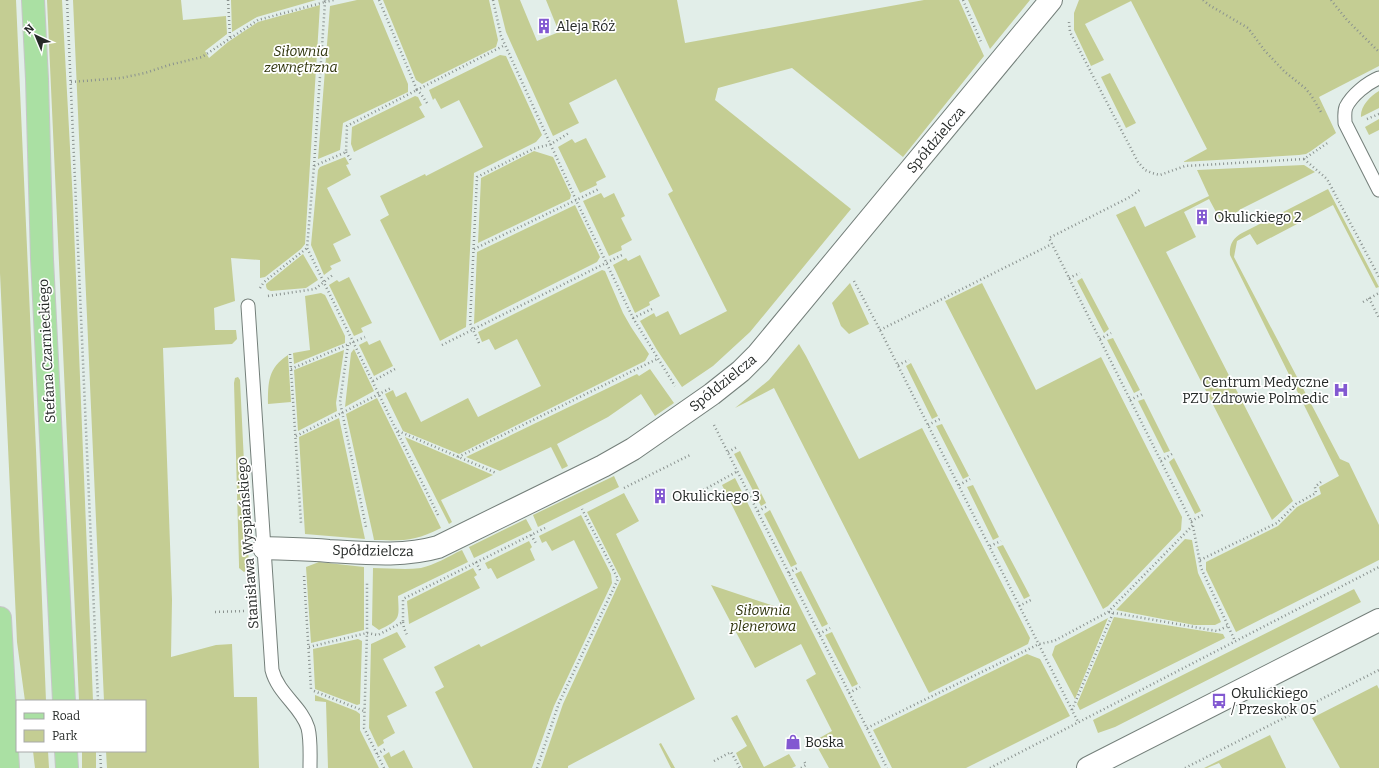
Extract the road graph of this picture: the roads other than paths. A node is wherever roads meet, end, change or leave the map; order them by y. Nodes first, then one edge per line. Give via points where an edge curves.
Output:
1 (33, 0) edge
2 (1051, 0) edge
3 (1379, 78) edge
4 (1379, 190) edge
5 (248, 306) dead end
6 (264, 548) junction
7 (0, 618) edge
8 (1379, 620) edge
9 (64, 700) edge
10 (66, 752) edge
11 (8, 768) edge
12 (67, 768) edge
13 (310, 768) edge
14 (1088, 768) edge

1 - 9 main road, Stefana Czarnieckiego via 42,259
2 - 6 street, Spółdzielcza via 758,354 741,372 690,410 616,459 451,540 423,551 368,554
3 - 4 lane via 1355,95 1346,106 1344,115 1345,123
5 - 6 lane, Stanisława Wyspiańskiego
6 - 13 lane, Stanisława Wyspiańskiego via 272,670 278,686 308,727
7 - 11 main road
8 - 14 street
10 - 12 main road

